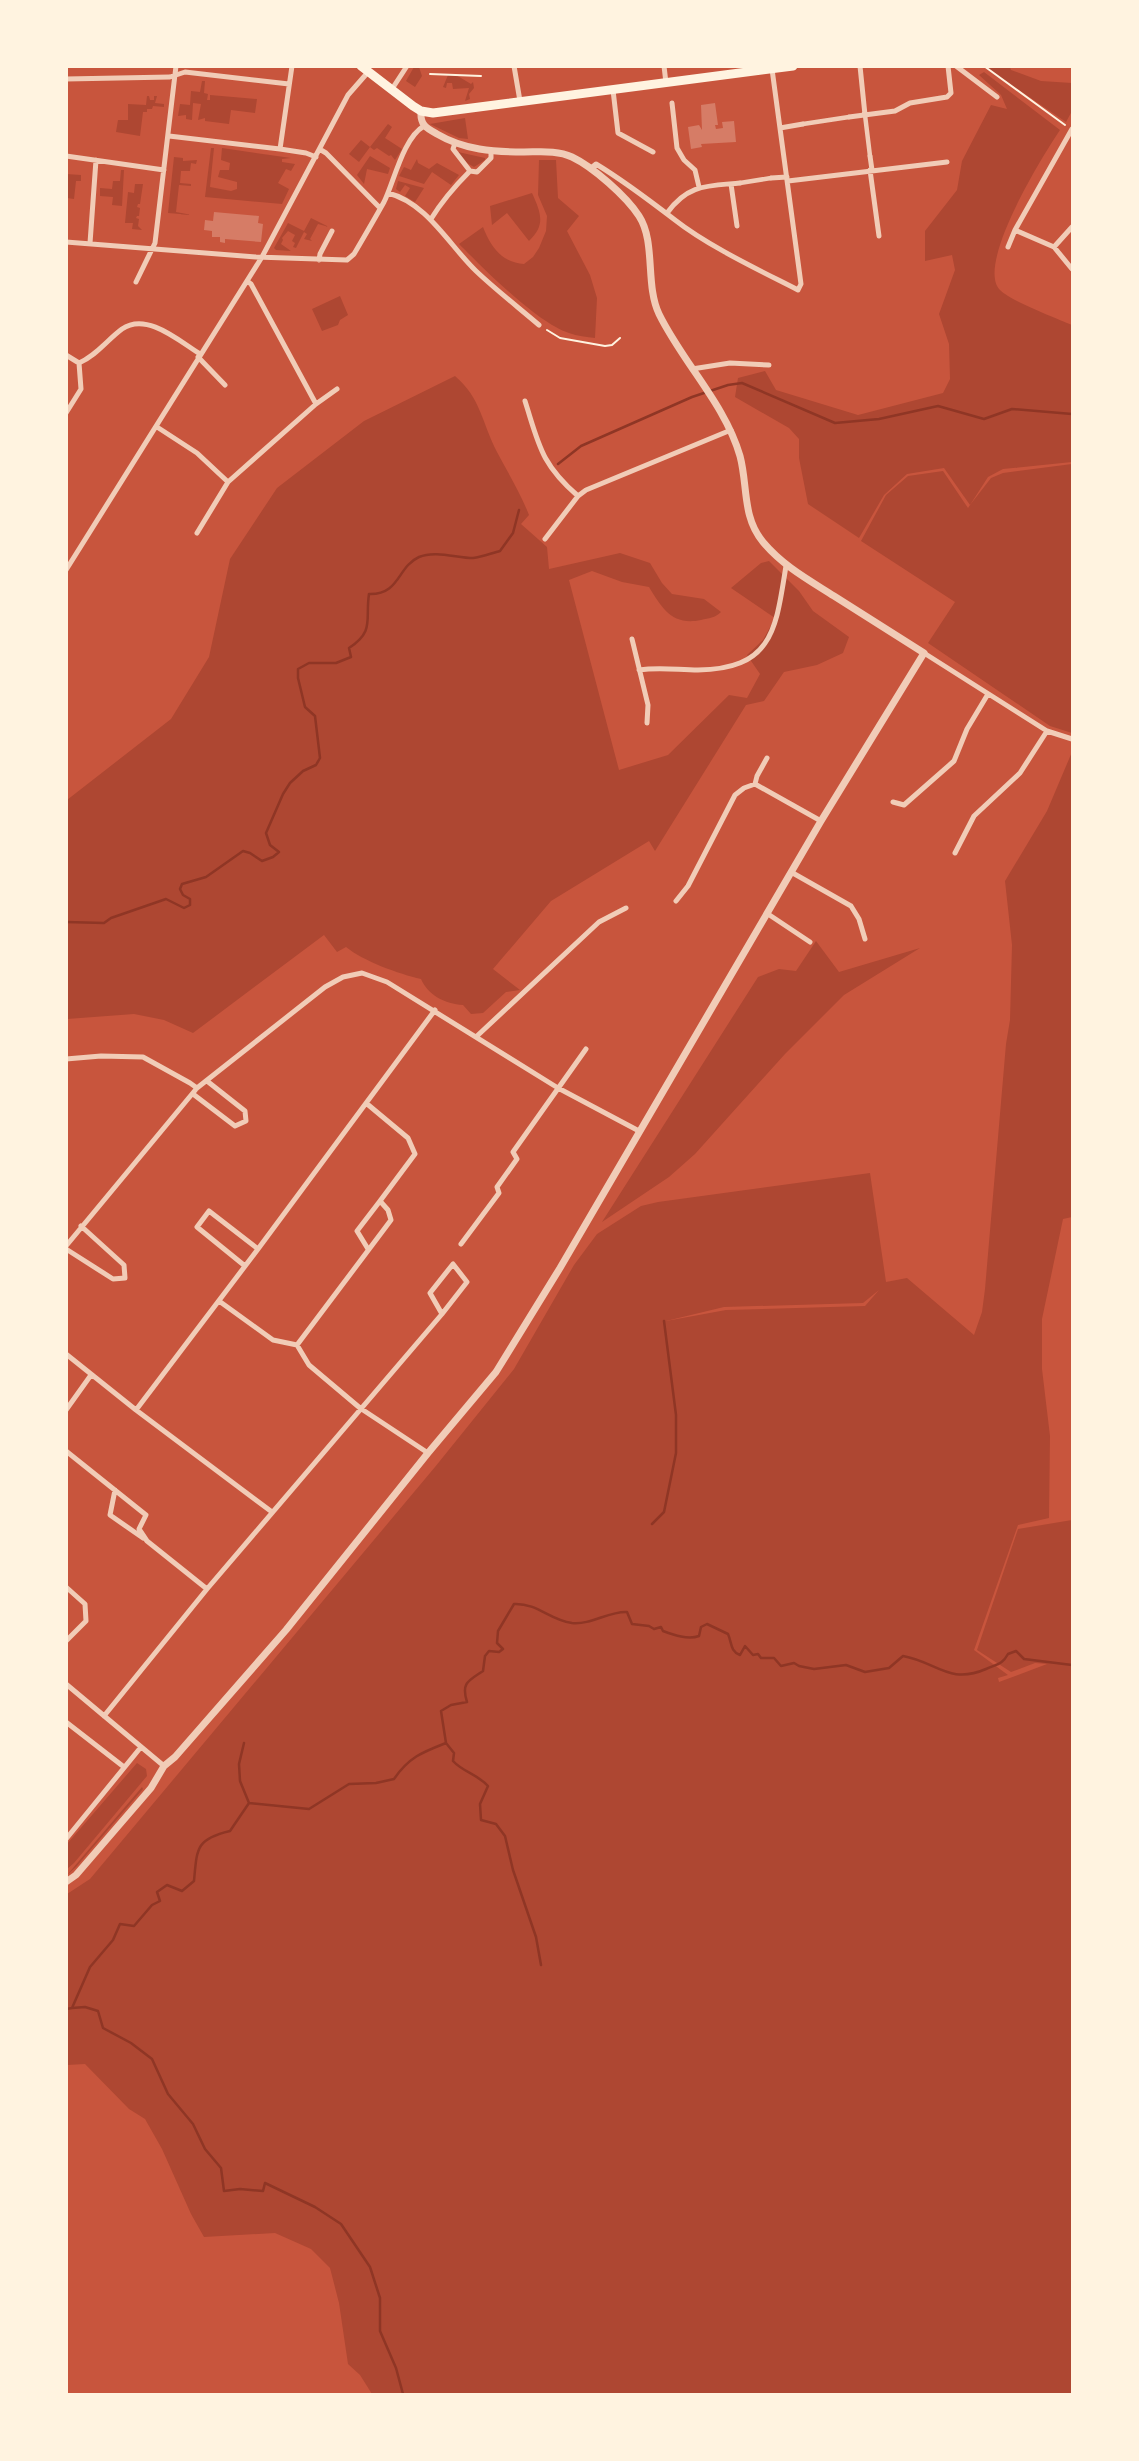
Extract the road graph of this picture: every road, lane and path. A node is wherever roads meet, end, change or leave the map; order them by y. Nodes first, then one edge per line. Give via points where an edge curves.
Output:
1 (176, 66) edge
2 (292, 66) edge
3 (407, 66) edge
4 (514, 66) edge
5 (664, 66) edge
6 (793, 66) edge
7 (860, 66) edge
8 (948, 66) edge
9 (956, 66) edge
10 (984, 66) edge
11 (772, 68) edge
12 (365, 69) edge
13 (430, 74) dead end
14 (175, 75) junction
15 (481, 76) dead end
16 (66, 79) edge
17 (666, 83) junction
18 (289, 84) junction
19 (392, 89) junction
20 (612, 89) junction
21 (997, 97) dead end
22 (520, 101) junction
23 (673, 103) dead end
24 (421, 111) junction
25 (865, 115) junction
26 (849, 117) joint
27 (803, 124) joint
28 (424, 126) junction
29 (1066, 126) dead end
30 (780, 128) junction
31 (1073, 129) edge
32 (169, 136) junction
33 (455, 143) junction
34 (280, 149) junction
35 (321, 150) junction
36 (491, 151) junction
37 (653, 152) dead end
38 (66, 156) edge
39 (870, 156) joint
40 (316, 157) junction
41 (96, 160) junction
42 (947, 162) dead end
43 (590, 169) junction
44 (164, 170) junction
45 (871, 170) junction
46 (470, 171) junction
47 (771, 178) joint
48 (787, 179) junction
49 (740, 183) joint
50 (731, 184) junction
51 (699, 187) junction
52 (388, 192) junction
53 (380, 208) junction
54 (667, 213) junction
55 (431, 219) junction
56 (737, 226) dead end
57 (1073, 227) edge
58 (1015, 230) junction
59 (332, 231) dead end
60 (879, 236) dead end
61 (66, 242) edge
62 (90, 243) junction
63 (1008, 247) dead end
64 (1054, 247) junction
65 (154, 249) junction
66 (262, 257) junction
67 (319, 260) junction
68 (1073, 270) edge
69 (247, 281) junction
70 (136, 282) dead end
71 (539, 325) joint
72 (620, 338) dead end
73 (66, 355) edge
74 (199, 355) junction
75 (79, 363) junction
76 (769, 365) dead end
77 (692, 369) junction
78 (225, 385) dead end
79 (337, 389) dead end
80 (525, 401) dead end
81 (316, 404) junction
82 (66, 413) edge
83 (157, 427) junction
84 (731, 430) junction
85 (228, 482) junction
86 (578, 496) junction
87 (197, 533) dead end
88 (545, 539) dead end
89 (786, 565) junction
90 (66, 570) edge
91 (632, 639) dead end
92 (924, 653) junction
93 (639, 670) junction
94 (988, 694) junction
95 (647, 723) dead end
96 (1047, 731) junction
97 (1073, 739) edge
98 (768, 758) dead end
99 (755, 784) junction
100 (893, 802) dead end
101 (821, 821) junction
102 (955, 853) dead end
103 (791, 872) junction
104 (676, 901) dead end
105 (626, 908) dead end
106 (768, 914) junction
107 (865, 939) dead end
108 (810, 942) dead end
109 (435, 1010) junction
110 (477, 1036) junction
111 (586, 1049) dead end
112 (66, 1059) edge
113 (206, 1080) junction
114 (558, 1088) junction
115 (195, 1091) junction
116 (366, 1103) junction
117 (639, 1131) junction
118 (380, 1201) junction
119 (81, 1226) junction
120 (69, 1235) edge
121 (461, 1244) dead end
122 (66, 1247) edge
123 (258, 1249) junction
124 (368, 1249) junction
125 (245, 1266) junction
126 (219, 1301) junction
127 (442, 1314) junction
128 (297, 1345) junction
129 (66, 1354) edge
130 (91, 1375) junction
131 (360, 1408) junction
132 (66, 1410) edge
133 (136, 1410) junction
134 (66, 1451) edge
135 (428, 1453) junction
136 (115, 1490) junction
137 (272, 1512) junction
138 (146, 1541) junction
139 (66, 1587) edge
140 (207, 1589) junction
141 (66, 1641) edge
142 (66, 1684) edge
143 (104, 1716) junction
144 (67, 1722) edge
145 (141, 1747) junction
146 (164, 1766) junction
147 (124, 1768) junction
148 (66, 1839) edge
149 (66, 1882) edge

1 - 14 street
2 - 18 street
3 - 19 street
4 - 22 street
5 - 17 street
6 - 11 main road
7 - 25 street
8 - 25 street via 951,93 947,97
9 - 21 street
10 - 29 path
11 - 17 main road
11 - 30 street
12 - 19 main road
12 - 35 street
13 - 15 path
14 - 16 street
14 - 18 street via 184,72
14 - 32 street
17 - 20 main road
18 - 34 street
19 - 24 main road
20 - 22 main road
20 - 37 street via 618,134
22 - 24 main road
23 - 51 street via 677,148 695,170
24 - 28 street
25 - 26 street
25 - 39 street
26 - 27 street
27 - 30 street
28 - 33 street
28 - 52 street via 396,168
30 - 48 street
31 - 58 street
32 - 34 street
32 - 44 street
33 - 36 street
33 - 46 street via 453,149
34 - 40 street
35 - 40 street
35 - 53 street
36 - 43 street via 563,154
36 - 46 street via 491,158 477,172
38 - 41 street
39 - 45 street
40 - 66 street
41 - 44 street
41 - 62 street
42 - 45 street
43 - 54 street via 596,164
43 - 77 street via 640,218 659,313
44 - 65 street
45 - 48 street
45 - 60 street
46 - 55 street
47 - 48 street
47 - 49 street
48 - 54 street via 801,284 798,290 726,252
49 - 50 street
50 - 51 street
50 - 56 street
51 - 54 street via 688,191
52 - 53 street
52 - 55 street
53 - 67 street via 351,258
55 - 71 street via 477,272
57 - 64 street
58 - 63 street
58 - 64 street
59 - 67 street
61 - 62 street
62 - 65 street
64 - 68 street
65 - 66 street
65 - 70 street
66 - 67 street
66 - 69 street
69 - 74 street
69 - 81 street
71 - 72 path via 560,338 605,346
73 - 75 street
74 - 75 street via 147,323 134,323
74 - 78 street
74 - 83 street
75 - 82 street via 81,389
76 - 77 street via 730,363
77 - 84 street
79 - 81 street
80 - 86 street via 545,461
81 - 85 street
83 - 85 street via 197,453
83 - 90 street
84 - 86 street
84 - 89 street via 753,527
85 - 87 street
86 - 88 street
89 - 92 street
89 - 93 street via 778,620 769,639 747,661 729,668
91 - 93 street
92 - 94 street
92 - 101 street
93 - 95 street via 648,705
94 - 96 street
94 - 100 street via 947,769 904,805
96 - 97 street
96 - 102 street via 1020,773 974,816
98 - 99 street
99 - 101 street
99 - 104 street via 735,795
101 - 103 street
103 - 106 street
103 - 107 street via 851,906
105 - 110 street via 599,922
106 - 108 street
106 - 117 street
109 - 110 street
109 - 113 street via 376,976 353,974 315,994
109 - 116 street
110 - 114 street
111 - 114 street
112 - 115 street via 143,1057 190,1083
113 - 115 street
113 - 115 street via 245,1111 246,1121 235,1126
114 - 117 street
114 - 121 street via 513,1152 517,1159 497,1187 499,1193
115 - 119 street
116 - 118 street via 408,1138 415,1154
116 - 123 street
117 - 135 street via 496,1372
118 - 124 street via 391,1220
118 - 124 street via 356,1231
119 - 120 street
119 - 122 street via 124,1265 125,1278 113,1279
120 - 122 street
123 - 125 street
123 - 125 street via 209,1211 197,1227
124 - 128 street
125 - 126 street
126 - 128 street via 273,1340
126 - 133 street
127 - 127 street via 430,1293 453,1264 467,1282
127 - 131 street
128 - 131 street via 309,1365
129 - 130 street
130 - 132 street
130 - 133 street
131 - 135 street
131 - 137 street
133 - 137 street
134 - 136 street
135 - 146 street via 286,1630
136 - 138 street via 146,1515 139,1529
136 - 138 street via 110,1515
137 - 140 street
138 - 140 street
139 - 141 street via 85,1604 86,1622
140 - 143 street
142 - 143 street
143 - 145 street
144 - 147 street
145 - 146 street
145 - 147 street
146 - 149 street via 151,1788
147 - 148 street

